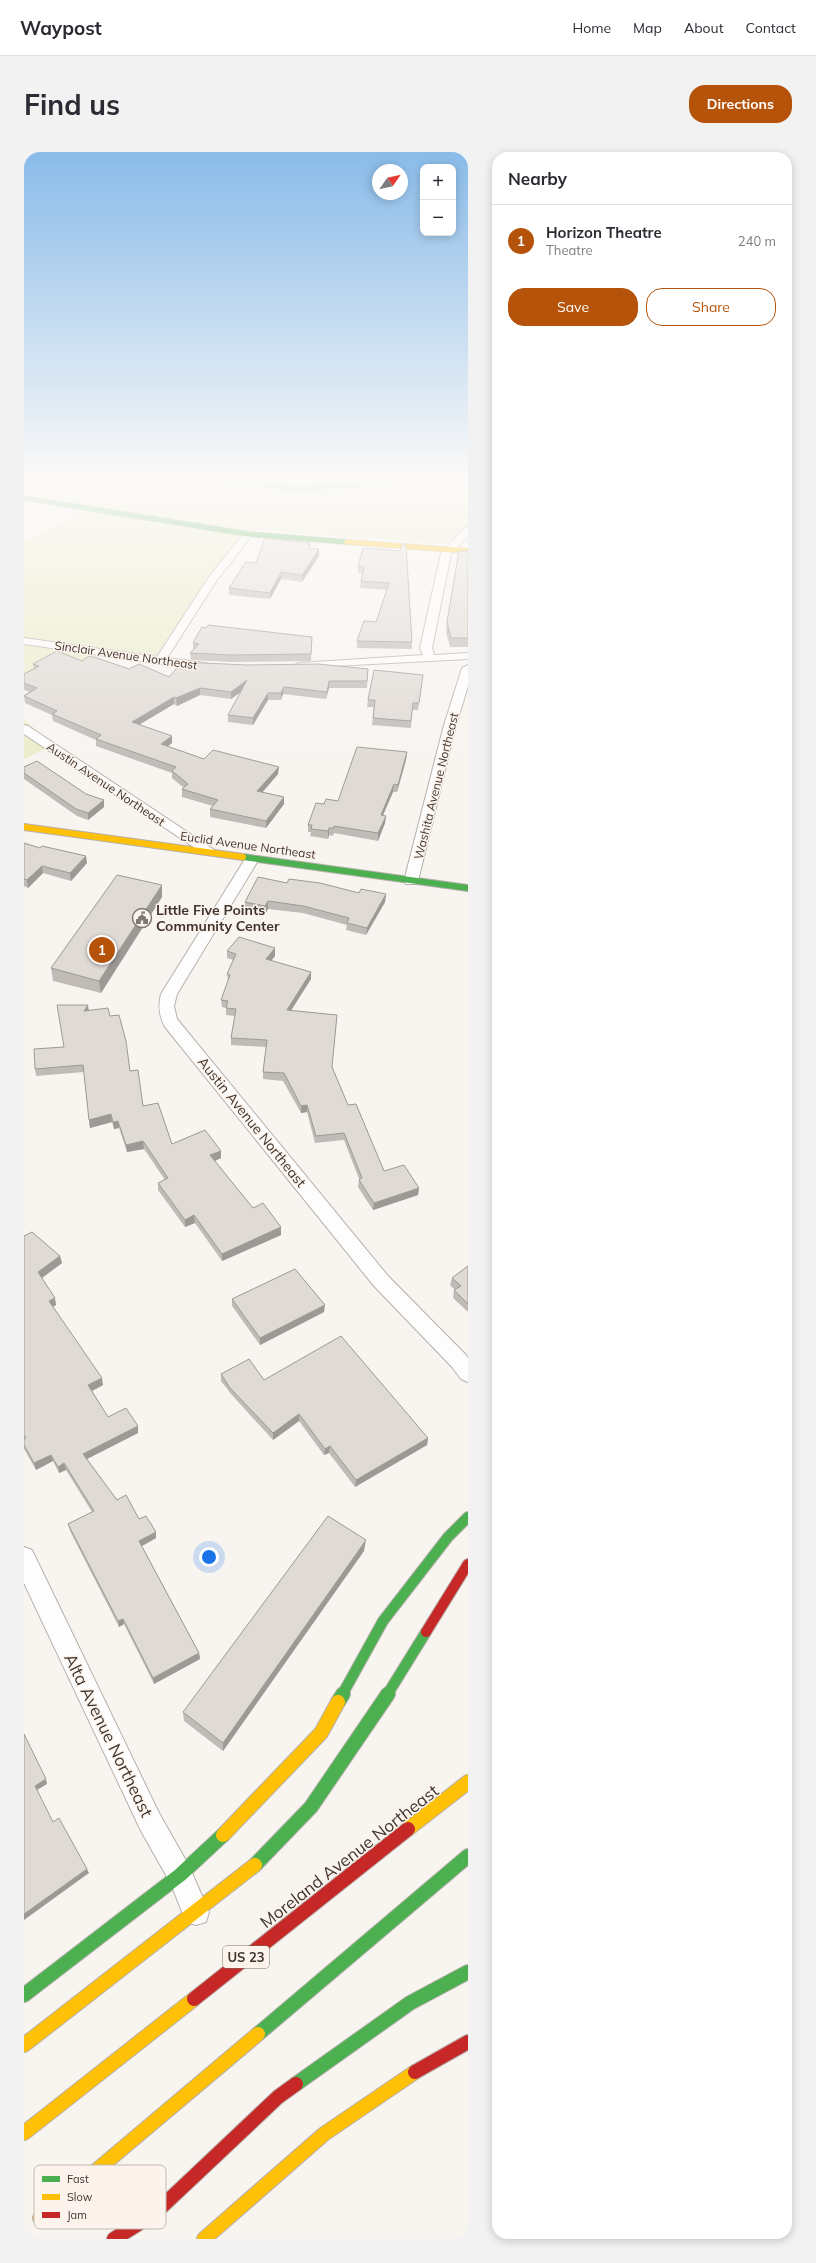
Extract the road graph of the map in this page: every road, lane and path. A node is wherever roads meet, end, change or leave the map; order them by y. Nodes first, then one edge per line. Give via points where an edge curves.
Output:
1 (216, 575) edge
2 (442, 575) edge
3 (24, 640) edge
4 (468, 656) edge
5 (429, 658) junction
6 (160, 661) junction
7 (288, 666) edge
8 (216, 667) edge
9 (468, 668) edge
10 (24, 729) edge
11 (24, 827) edge
12 (209, 851) junction
13 (252, 859) junction
14 (411, 881) junction
15 (468, 888) edge
16 (465, 1367) edge
17 (468, 1517) edge
18 (24, 1558) edge
19 (468, 1564) edge
20 (468, 1782) edge
21 (468, 1856) edge
22 (180, 1875) junction
23 (196, 1912) junction
24 (468, 1972) edge
25 (24, 1995) edge
26 (468, 2042) edge
27 (24, 2045) edge
28 (24, 2133) edge
29 (103, 2165) edge
30 (166, 2203) edge
31 (130, 2229) edge
32 (146, 2229) edge
33 (144, 2233) dead end
34 (207, 2237) edge
35 (114, 2239) edge

1 - 6 street
2 - 5 street via 426,648
3 - 6 street, Sinclair Avenue Northeast
4 - 5 street
5 - 7 street
6 - 8 street, Sinclair Avenue Northeast
9 - 14 street, Washita Avenue Northeast via 450,725
10 - 12 street, Austin Avenue Northeast
11 - 12 main road, Euclid Avenue Northeast
12 - 13 main road, Euclid Avenue Northeast
13 - 14 main road, Euclid Avenue Northeast
13 - 16 street, Austin Avenue Northeast via 169,994 165,1004 166,1013 381,1281
14 - 15 main road, Euclid Avenue Northeast
17 - 22 main road via 448,1537 384,1621 321,1733 249,1810
18 - 22 street, Alta Avenue Northeast via 150,1822
19 - 23 main road via 375,1714 311,1807 256,1864
20 - 28 main road, Moreland Avenue Northeast / US 23
21 - 29 main road
22 - 23 street, Alta Avenue Northeast
22 - 25 main road
23 - 27 main road
24 - 30 main road via 410,2002 278,2097
26 - 34 main road via 427,2064 324,2134
31 - 35 main road
32 - 33 main road

